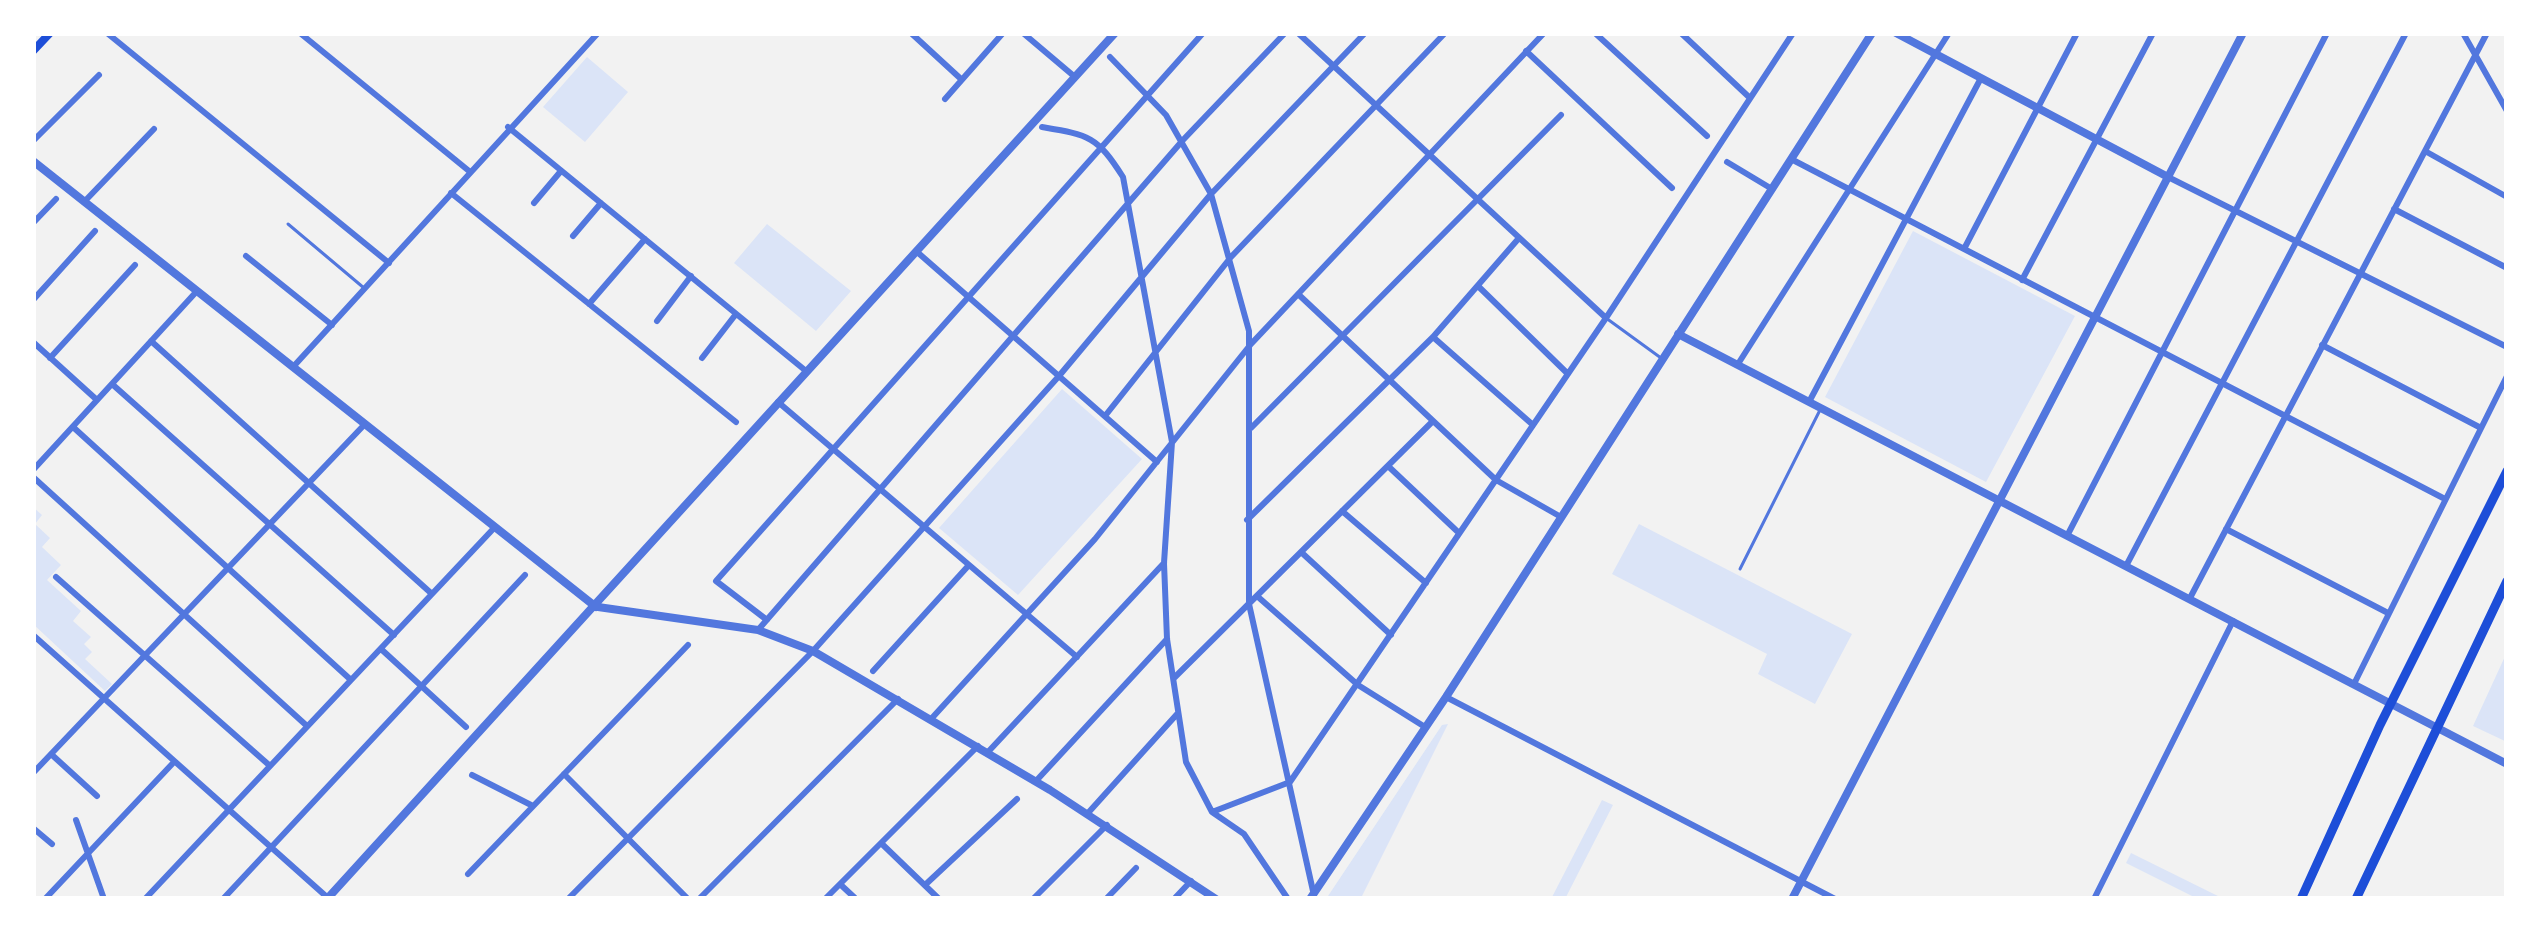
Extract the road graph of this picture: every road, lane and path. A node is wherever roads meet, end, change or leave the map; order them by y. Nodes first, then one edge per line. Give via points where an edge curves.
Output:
1 (50, 33) edge
2 (106, 33) edge
3 (300, 33) edge
4 (598, 33) edge
5 (911, 33) edge
6 (1003, 33) edge
7 (1023, 33) edge
8 (1115, 33) edge
9 (1203, 33) edge
10 (1285, 33) edge
11 (1298, 33) edge
12 (1365, 33) edge
13 (1444, 33) edge
14 (1544, 33) edge
15 (1595, 33) edge
16 (1681, 33) edge
17 (1774, 33) edge
18 (1792, 33) edge
19 (1872, 33) edge
20 (1896, 33) edge
21 (1948, 33) edge
22 (2077, 33) edge
23 (2153, 33) edge
24 (2243, 33) edge
25 (2327, 33) edge
26 (2406, 33) edge
27 (2464, 33) edge
28 (2487, 33) edge
29 (1786, 43) junction
30 (33, 50) edge
31 (1526, 52) junction
32 (1934, 53) junction
33 (2476, 55) junction
34 (1110, 57) dead end
35 (1334, 66) junction
36 (99, 75) dead end
37 (1075, 76) junction
38 (1981, 77) junction
39 (961, 80) junction
40 (1147, 93) junction
41 (1750, 98) junction
42 (945, 99) dead end
43 (1377, 106) junction
44 (2038, 108) junction
45 (2507, 111) edge
46 (1561, 115) dead end
47 (508, 127) junction
48 (1042, 127) dead end
49 (154, 129) dead end
50 (1707, 136) dead end
51 (2097, 139) junction
52 (1183, 140) junction
53 (33, 142) edge
54 (1102, 144) junction
55 (2425, 151) junction
56 (1430, 155) junction
57 (1791, 159) junction
58 (33, 161) edge
59 (1727, 162) dead end
60 (561, 170) junction
61 (469, 171) junction
62 (2168, 177) junction
63 (1672, 188) dead end
64 (1772, 189) junction
65 (1848, 189) junction
66 (451, 193) junction
67 (1211, 194) junction
68 (2507, 197) edge
69 (56, 199) dead end
70 (1478, 200) junction
71 (84, 202) junction
72 (534, 203) dead end
73 (601, 203) junction
74 (1128, 204) junction
75 (2394, 209) junction
76 (2236, 211) junction
77 (1906, 219) junction
78 (33, 223) edge
79 (288, 224) dead end
80 (95, 231) dead end
81 (573, 236) dead end
82 (1520, 238) junction
83 (645, 239) junction
84 (2296, 241) junction
85 (1964, 249) junction
86 (914, 250) junction
87 (246, 256) dead end
88 (1231, 257) junction
89 (388, 263) junction
90 (135, 265) dead end
91 (2507, 268) edge
92 (2360, 273) junction
93 (1143, 275) junction
94 (691, 277) junction
95 (2022, 280) junction
96 (1479, 287) junction
97 (365, 289) junction
98 (197, 291) junction
99 (1298, 294) junction
100 (968, 296) junction
101 (33, 300) edge
102 (589, 304) junction
103 (736, 314) junction
104 (2095, 317) junction
105 (1606, 318) junction
106 (657, 321) dead end
107 (332, 325) junction
108 (1678, 334) junction
109 (1012, 335) junction
110 (1343, 337) junction
111 (1433, 337) junction
112 (151, 341) junction
113 (33, 342) edge
114 (1251, 344) junction
115 (2322, 345) junction
116 (2507, 347) edge
117 (2162, 352) junction
118 (1157, 354) junction
119 (50, 358) junction
120 (703, 358) dead end
121 (1663, 359) junction
122 (1737, 365) junction
123 (293, 368) junction
124 (806, 371) junction
125 (1568, 374) junction
126 (1059, 376) junction
127 (2507, 376) edge
128 (1388, 379) junction
129 (2222, 383) junction
130 (112, 384) junction
131 (97, 400) junction
132 (778, 402) junction
133 (1809, 402) junction
134 (1820, 408) junction
135 (1105, 416) junction
136 (2284, 416) junction
137 (736, 422) dead end
138 (1433, 422) junction
139 (365, 424) junction
140 (1533, 425) junction
141 (73, 427) junction
142 (2481, 428) junction
143 (1250, 430) junction
144 (1172, 442) junction
145 (833, 449) junction
146 (1157, 462) junction
147 (1388, 466) junction
148 (2507, 470) edge
149 (33, 473) edge
150 (1496, 480) junction
151 (309, 483) junction
152 (880, 490) junction
153 (2000, 500) junction
154 (2445, 500) junction
155 (1342, 512) junction
156 (1561, 517) junction
157 (1247, 520) junction
158 (270, 524) junction
159 (495, 527) junction
160 (924, 527) junction
161 (2226, 529) junction
162 (1460, 533) junction
163 (2067, 536) junction
164 (1301, 552) junction
165 (1164, 563) junction
166 (969, 565) junction
167 (2126, 566) junction
168 (229, 568) junction
169 (1740, 569) dead end
170 (525, 575) dead end
171 (56, 577) dead end
172 (2507, 580) edge
173 (1426, 583) junction
174 (433, 594) junction
175 (1257, 596) junction
176 (2189, 599) junction
177 (1249, 604) junction
178 (596, 607) junction
179 (1026, 614) junction
180 (2389, 614) junction
181 (185, 615) junction
182 (767, 620) junction
183 (2233, 622) junction
184 (758, 630) junction
185 (1391, 634) junction
186 (33, 635) edge
187 (394, 635) junction
188 (1167, 639) junction
189 (688, 645) dead end
190 (381, 649) junction
191 (813, 651) junction
192 (146, 656) junction
193 (1077, 657) junction
194 (873, 671) dead end
195 (1174, 678) junction
196 (351, 680) junction
197 (2354, 684) junction
198 (1358, 685) junction
199 (422, 686) junction
200 (1446, 697) junction
201 (898, 699) junction
202 (105, 700) junction
203 (2391, 703) junction
204 (1179, 712) junction
205 (932, 718) junction
206 (307, 726) junction
207 (466, 727) dead end
208 (1425, 727) junction
209 (2437, 727) junction
210 (979, 746) junction
211 (988, 752) junction
212 (51, 754) junction
213 (175, 761) junction
214 (2507, 764) edge
215 (270, 766) junction
216 (33, 772) edge
217 (565, 773) junction
218 (472, 775) dead end
219 (1036, 781) junction
220 (1290, 782) junction
221 (97, 796) dead end
222 (1017, 799) dead end
223 (533, 806) junction
224 (229, 810) junction
225 (1212, 812) junction
226 (1088, 813) junction
227 (76, 820) dead end
228 (1107, 825) junction
229 (33, 828) edge
230 (628, 838) junction
231 (881, 843) junction
232 (52, 844) dead end
233 (272, 848) junction
234 (88, 854) junction
235 (1136, 868) dead end
236 (468, 874) dead end
237 (1191, 881) junction
238 (1802, 882) junction
239 (840, 884) junction
240 (925, 885) junction
241 (1311, 895) edge
242 (328, 898) edge
243 (45, 899) edge
244 (104, 899) edge
245 (145, 899) edge
246 (223, 899) edge
247 (568, 899) edge
248 (688, 899) edge
249 (699, 899) edge
250 (825, 899) edge
251 (856, 899) edge
252 (939, 899) edge
253 (1033, 899) edge
254 (1106, 899) edge
255 (1174, 899) edge
256 (1216, 899) edge
257 (1288, 899) edge
258 (1792, 899) edge
259 (1835, 899) edge
260 (2094, 899) edge
261 (2302, 899) edge
262 (2356, 899) edge

1 - 30 main road
2 - 89 street
3 - 61 street
4 - 47 street
5 - 39 street
6 - 39 street
7 - 37 street
8 - 37 street
9 - 40 street
10 - 52 street
11 - 35 street
12 - 35 street
13 - 43 street
14 - 31 street
15 - 50 street
16 - 41 street
17 - 29 street
18 - 29 street
19 - 57 street
20 - 32 street
21 - 32 street
22 - 44 street
23 - 51 street
24 - 62 street
25 - 76 street
26 - 84 street
27 - 33 street
28 - 33 street
29 - 41 street
31 - 56 street
31 - 63 street
32 - 38 street
32 - 65 street
33 - 45 street
33 - 55 street
34 - 40 street
35 - 43 street
35 - 67 street
36 - 53 street
37 - 86 street
38 - 44 street
38 - 77 street
39 - 42 street
40 - 52 street
40 - 54 street
41 - 105 street
43 - 56 street
43 - 88 street
44 - 51 street
44 - 85 street
46 - 70 street
47 - 60 street
47 - 61 street
48 - 54 street
49 - 71 street
51 - 62 street
51 - 95 street
52 - 67 street
52 - 74 street
54 - 74 street via 1123,177
54 - 100 street
55 - 68 street
55 - 75 street
56 - 70 street
56 - 99 street
57 - 64 street
57 - 65 street
58 - 71 street
59 - 64 street
60 - 72 street
60 - 73 street
61 - 66 street
62 - 76 street
62 - 104 street
64 - 108 street
65 - 77 street
65 - 122 street
66 - 89 street
66 - 102 street
67 - 88 street
67 - 93 street
69 - 78 street
70 - 82 street
70 - 110 street
71 - 98 street
73 - 81 street
73 - 83 street
74 - 93 street
74 - 109 street
75 - 91 street
75 - 92 street
76 - 84 street
76 - 117 street
77 - 85 street
77 - 133 street
79 - 97 lane
80 - 101 street
82 - 96 street
82 - 105 street
83 - 94 street
83 - 102 street
84 - 92 street
84 - 129 street
85 - 95 street
86 - 100 street
86 - 124 street
87 - 107 street
88 - 114 street
88 - 118 street
89 - 97 street
90 - 119 street
92 - 115 street
92 - 116 street
93 - 118 street
93 - 126 street
94 - 103 street
94 - 106 street
95 - 104 street
96 - 111 street
96 - 125 street
97 - 107 street
98 - 112 street
98 - 123 street
99 - 110 street
99 - 114 street
100 - 109 street
100 - 145 street
102 - 137 street
103 - 120 street
103 - 124 street
104 - 117 street
104 - 153 street
105 - 121 lane
105 - 125 street
107 - 123 street
108 - 121 street
108 - 122 street
109 - 126 street
109 - 152 street
110 - 128 street
110 - 143 street
111 - 128 street
111 - 140 street
112 - 130 street
112 - 151 street
113 - 119 street
114 - 143 street
114 - 144 street
115 - 136 street
115 - 142 street
117 - 129 street
117 - 163 street
118 - 135 street
118 - 144 street
119 - 131 street
121 - 156 street
122 - 133 street
123 - 139 street
124 - 132 street
125 - 140 street
126 - 135 street
126 - 160 street
127 - 142 street
128 - 138 street
128 - 157 street
129 - 136 street
129 - 167 street
130 - 131 street
130 - 158 street
131 - 141 street
132 - 145 street
132 - 178 street
133 - 134 street
134 - 153 street
134 - 169 lane
135 - 146 street
136 - 154 street
136 - 161 street
138 - 147 street
138 - 150 street
139 - 151 street
139 - 159 street
140 - 150 street
141 - 149 street
141 - 168 street
142 - 154 street
143 - 157 street
144 - 146 street
144 - 165 street
145 - 152 street
145 - 182 street via 716,581
146 - 179 street
147 - 155 street
147 - 162 street
148 - 203 main road
149 - 181 street
150 - 156 street
150 - 162 street
151 - 158 street
151 - 174 street
152 - 160 street
152 - 182 street
153 - 163 street
153 - 238 street
154 - 180 street
155 - 164 street
155 - 173 street
156 - 200 street
157 - 177 street
158 - 168 street
158 - 187 street
159 - 174 street
159 - 178 street
160 - 166 street
160 - 191 street
161 - 176 street
161 - 180 street
162 - 173 street
163 - 167 street
164 - 175 street
164 - 185 street
165 - 188 street
165 - 193 street
166 - 179 street
166 - 194 street
167 - 176 street
168 - 181 street
168 - 196 street
170 - 199 street
171 - 192 street
172 - 209 main road
173 - 185 street
174 - 187 street
175 - 177 street
175 - 198 street
176 - 183 street
177 - 195 street
177 - 220 street
178 - 184 street
178 - 242 street
179 - 193 street
179 - 205 street
180 - 197 street
181 - 192 street
181 - 206 street
182 - 184 street
183 - 197 street
183 - 260 street
184 - 191 street
185 - 198 street
186 - 202 street
187 - 190 street
188 - 195 street
188 - 219 street
189 - 217 street
190 - 196 street
190 - 199 street
191 - 201 street
191 - 230 street
192 - 202 street
192 - 215 street
193 - 211 street
195 - 204 street
196 - 206 street
197 - 203 street
198 - 208 street
198 - 220 street
199 - 207 street
199 - 233 street
200 - 208 street
200 - 238 street
201 - 205 street
201 - 249 street
202 - 212 street
202 - 213 street
203 - 209 street
203 - 261 main road
204 - 225 street via 1186,762
204 - 226 street
205 - 210 street
206 - 215 street
208 - 241 street
209 - 214 street
209 - 262 main road
210 - 211 street
210 - 231 street
211 - 219 street
212 - 216 street
212 - 221 street
213 - 224 street
213 - 234 street
215 - 224 street
217 - 223 street
217 - 230 street
218 - 223 street
219 - 226 street
220 - 225 street
220 - 241 street
222 - 240 street
223 - 236 street
224 - 233 street
224 - 245 street
225 - 257 street via 1244,834
226 - 228 street
227 - 234 street
228 - 237 street
228 - 253 street
229 - 232 street
230 - 247 street
230 - 248 street
231 - 239 street
231 - 240 street
233 - 242 street
233 - 246 street
234 - 243 street
234 - 244 street
235 - 254 street
237 - 255 street
237 - 256 street
238 - 258 street
238 - 259 street
239 - 250 street
239 - 251 street
240 - 252 street

